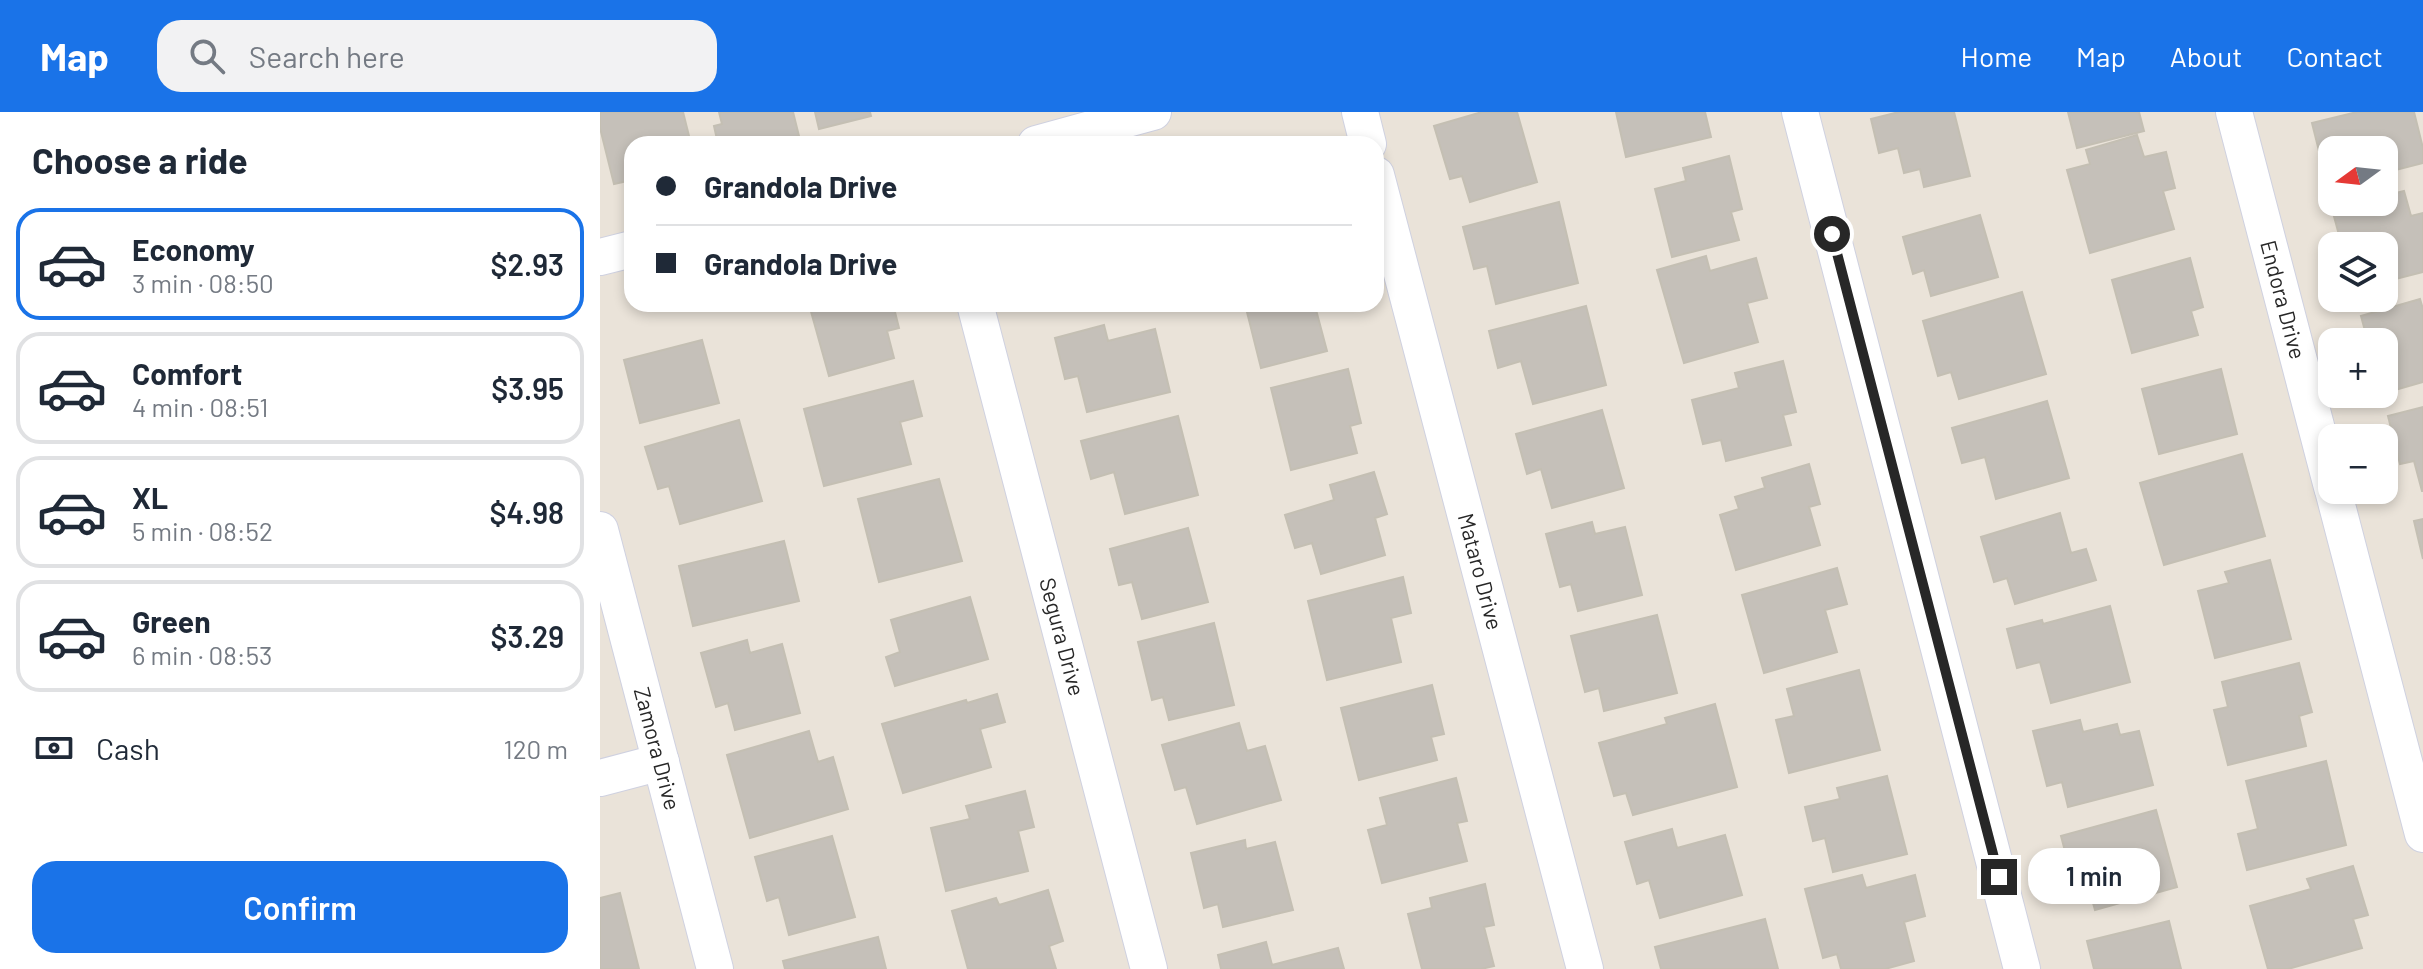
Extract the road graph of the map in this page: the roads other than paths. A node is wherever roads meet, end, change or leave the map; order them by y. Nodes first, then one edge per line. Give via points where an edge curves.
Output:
1 (1153, 112) edge
2 (1360, 112) edge
3 (1800, 112) edge
4 (2234, 112) edge
5 (1065, 136) edge
6 (1366, 136) edge
7 (1384, 205) edge
8 (624, 251) edge
9 (600, 257) edge
10 (977, 312) edge
11 (2318, 434) edge
12 (2336, 504) edge
13 (600, 530) edge
14 (661, 762) junction
15 (600, 778) edge
16 (2423, 834) edge
17 (715, 969) edge
18 (1149, 969) edge
19 (1585, 969) edge
20 (2022, 969) edge

1 - 5 street
2 - 6 street
3 - 20 street
4 - 11 street, Endora Drive
7 - 19 street, Mataro Drive
8 - 9 street
10 - 18 street, Segura Drive
12 - 16 street, Endora Drive
13 - 14 street, Zamora Drive
14 - 15 street
14 - 17 street, Zamora Drive

